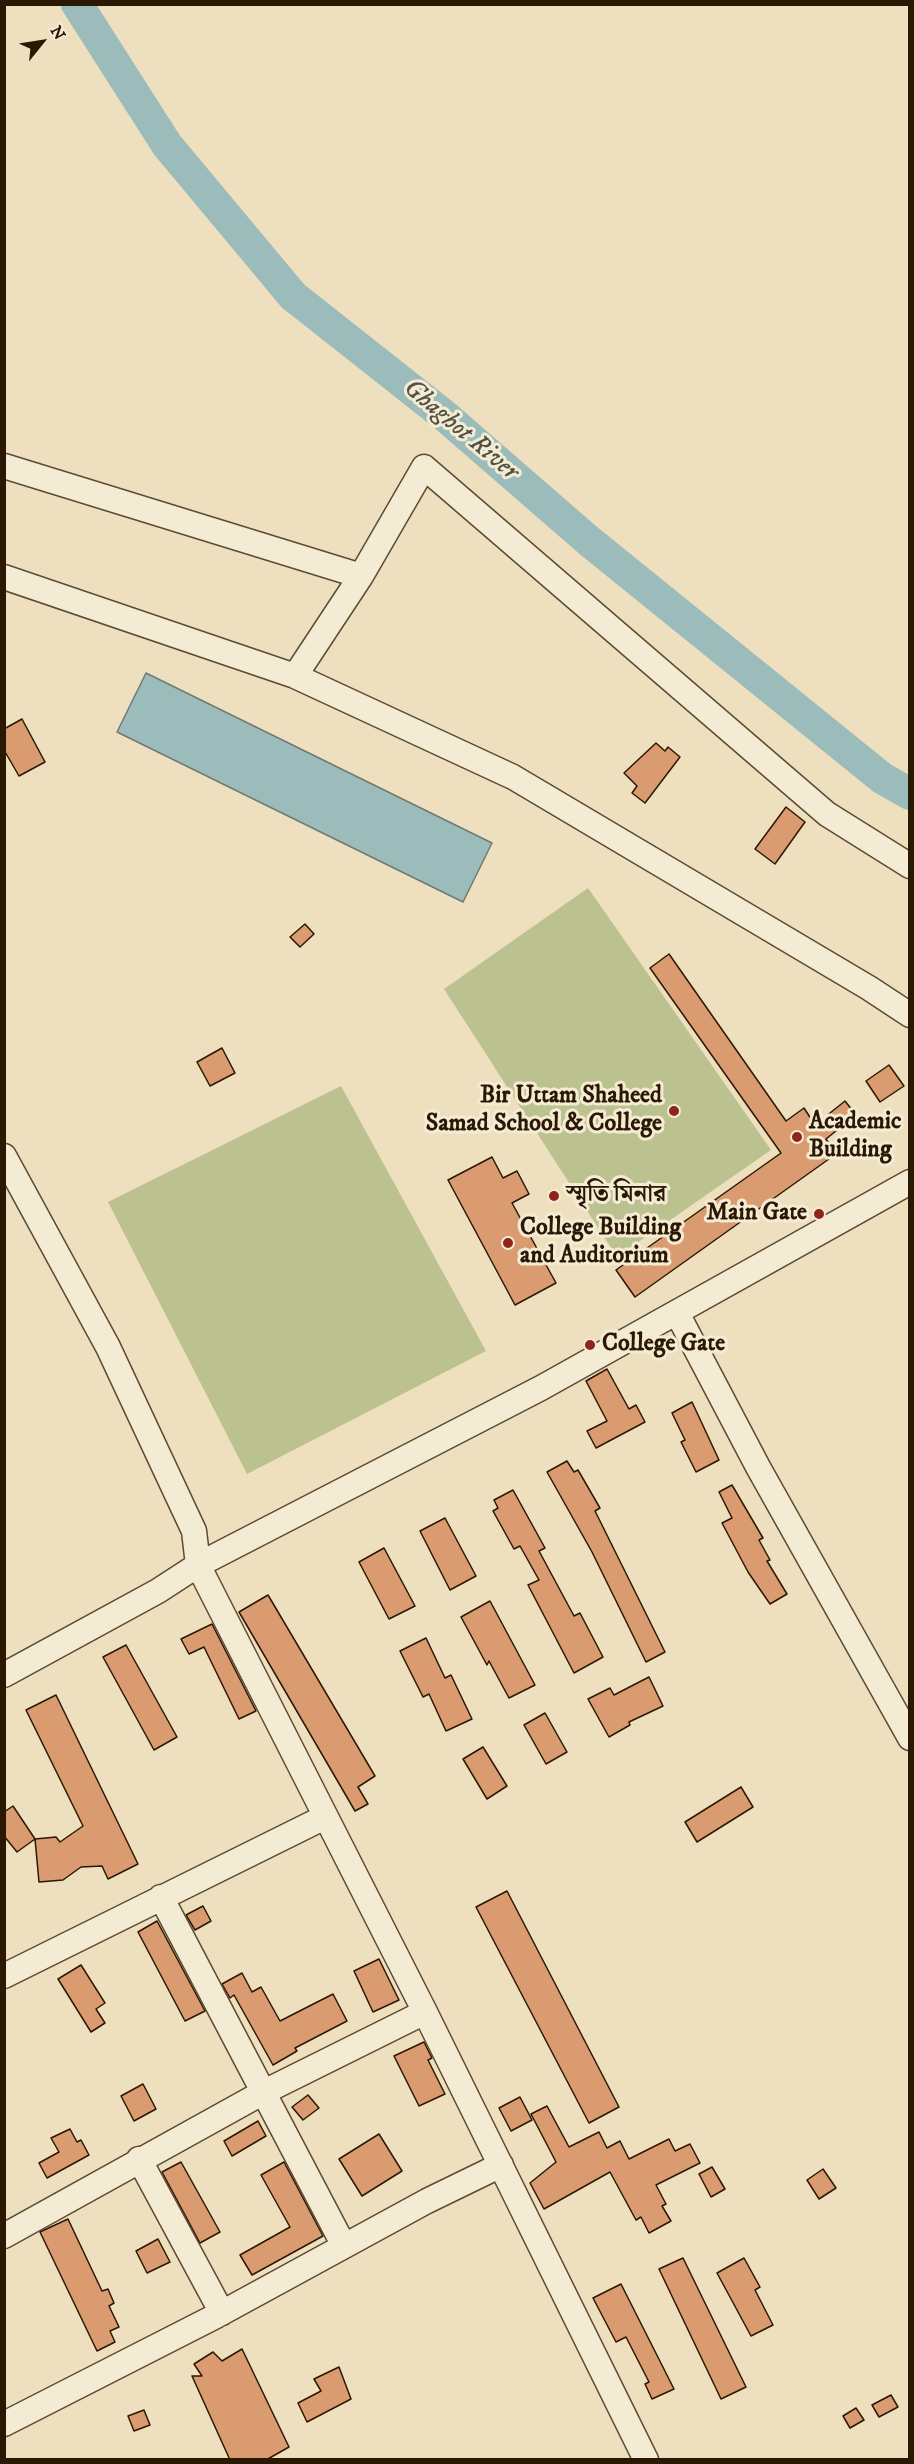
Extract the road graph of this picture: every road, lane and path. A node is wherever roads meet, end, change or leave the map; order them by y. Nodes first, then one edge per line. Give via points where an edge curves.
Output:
1 (4, 466) edge
2 (361, 576) junction
3 (4, 577) edge
4 (295, 676) junction
5 (909, 866) edge
6 (909, 1015) edge
7 (4, 1156) edge
8 (909, 1185) edge
9 (677, 1313) junction
10 (198, 1565) junction
11 (4, 1675) edge
12 (909, 1738) edge
13 (325, 1817) junction
14 (161, 1897) junction
15 (4, 1976) edge
16 (425, 2013) junction
17 (262, 2093) junction
18 (139, 2159) junction
19 (501, 2165) junction
20 (4, 2236) edge
21 (344, 2246) junction
22 (222, 2313) junction
23 (4, 2424) edge
24 (646, 2460) edge

1 - 2 street
2 - 4 street
2 - 5 street via 424,467 827,814
3 - 4 street
4 - 6 street via 513,777
7 - 10 street via 108,1347 194,1531
8 - 9 street
9 - 10 street via 541,1388
9 - 12 street
10 - 11 street
10 - 13 street
13 - 14 street
13 - 16 street
14 - 15 street
14 - 17 street
16 - 17 street
16 - 19 street
17 - 18 street
17 - 21 street
18 - 20 street
18 - 22 street
19 - 21 street
19 - 24 street
21 - 22 street
22 - 23 street

